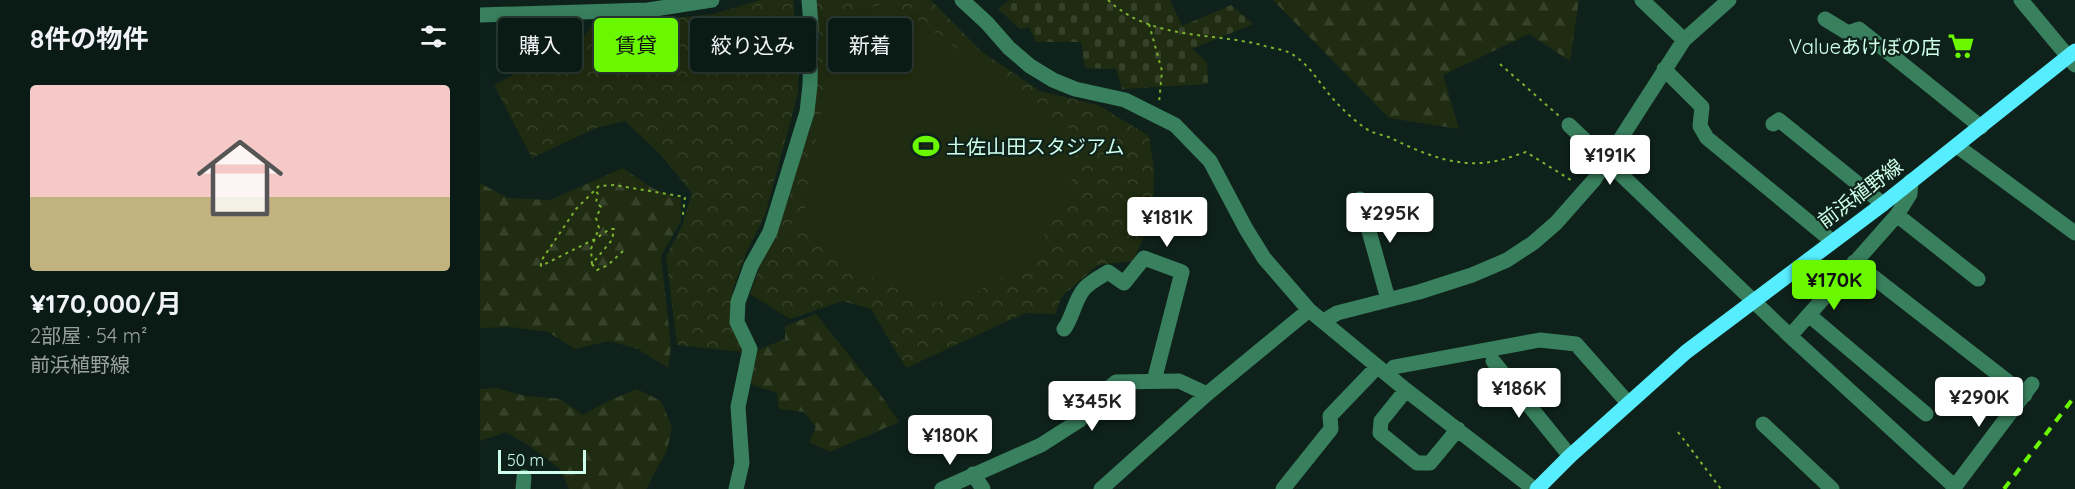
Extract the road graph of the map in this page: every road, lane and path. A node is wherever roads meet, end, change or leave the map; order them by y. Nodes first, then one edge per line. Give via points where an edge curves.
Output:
1 (712, 0) edge
2 (809, 0) edge
3 (962, 0) edge
4 (1108, 0) edge
5 (1642, 0) edge
6 (1729, 0) edge
7 (2021, 0) edge
8 (480, 15) edge
9 (1825, 19) dead end
10 (1149, 24) junction
11 (1684, 40) junction
12 (2073, 57) edge
13 (1500, 64) dead end
14 (1664, 69) junction
15 (1158, 117) junction
16 (1773, 124) dead end
17 (1569, 125) joint
18 (1981, 127) junction
19 (1957, 146) junction
20 (1606, 161) junction
21 (1911, 181) junction
22 (595, 190) junction
23 (1586, 190) junction
24 (1360, 199) dead end
25 (1883, 204) junction
26 (687, 212) dead end
27 (1897, 215) junction
28 (2075, 233) edge
29 (595, 239) junction
30 (1832, 242) junction
31 (623, 251) dead end
32 (1854, 262) junction
33 (592, 264) junction
34 (1978, 279) dead end
35 (1388, 299) junction
36 (1753, 301) junction
37 (1309, 310) junction
38 (1809, 315) junction
39 (1324, 321) junction
40 (1064, 329) dead end
41 (1790, 336) junction
42 (1493, 361) dead end
43 (1383, 370) junction
44 (1154, 381) junction
45 (1406, 390) junction
46 (1207, 394) junction
47 (1628, 403) junction
48 (1926, 414) dead end
49 (1763, 424) dead end
50 (1458, 429) junction
51 (1678, 432) dead end
52 (1570, 456) junction
53 (973, 474) junction
54 (1954, 488) edge
55 (736, 489) edge
56 (942, 489) edge
57 (983, 489) edge
58 (1101, 489) edge
59 (1283, 489) edge
60 (1536, 489) edge
61 (1720, 489) edge
62 (1832, 489) edge

1 - 8 street via 648,10
2 - 55 street via 807,112 770,232 738,302 737,322 750,349 738,407 742,463
3 - 15 street via 1009,48 1053,80 1125,100
4 - 10 path via 1122,13
5 - 11 street
6 - 11 street
7 - 12 street
9 - 18 street via 1848,33 1859,29
10 - 15 path via 1162,71
10 - 23 path via 1192,36 1242,40 1288,52 1311,69 1335,102 1369,130 1447,160 1494,162 1526,152
11 - 14 street
12 - 18 main road, 前浜植野線
13 - 17 path
14 - 20 street
14 - 30 street via 1702,107 1700,126 1707,138
15 - 37 street via 1175,125 1210,161 1264,258
16 - 25 street via 1779,120
17 - 20 street
18 - 19 main road, 前浜植野線
19 - 21 main road, 前浜植野線
19 - 28 street
20 - 23 street
20 - 36 street
21 - 25 main road, 前浜植野線
21 - 27 street via 1910,194
22 - 26 path via 614,185 685,197 683,214
22 - 29 path via 596,202 601,207
22 - 29 path via 576,208 541,266
23 - 35 street via 1556,224 1507,260 1472,275
24 - 35 street
25 - 30 main road, 前浜植野線
27 - 32 street
27 - 34 street
29 - 33 path
29 - 33 path via 614,230 612,240
30 - 36 main road, 前浜植野線
31 - 33 path via 597,270
32 - 38 street
32 - 54 street via 2029,389
35 - 39 street via 1336,313
36 - 41 street
36 - 47 main road, 前浜植野線
37 - 39 street
37 - 46 street
38 - 41 street
38 - 48 street
39 - 43 street
40 - 44 street via 1086,286 1108,272 1124,283 1144,258 1182,272
41 - 54 street
42 - 52 street
43 - 45 street
43 - 47 street via 1540,340 1576,344
43 - 59 street via 1330,416 1331,429
44 - 46 street via 1179,381
44 - 53 street via 1116,382 1080,420 1041,445
45 - 50 street
45 - 50 street via 1381,421 1380,433 1417,463 1430,463
46 - 58 street
47 - 52 main road, 前浜植野線
49 - 62 street
50 - 60 street
51 - 61 path
52 - 60 main road, 前浜植野線
53 - 56 street
53 - 57 street

